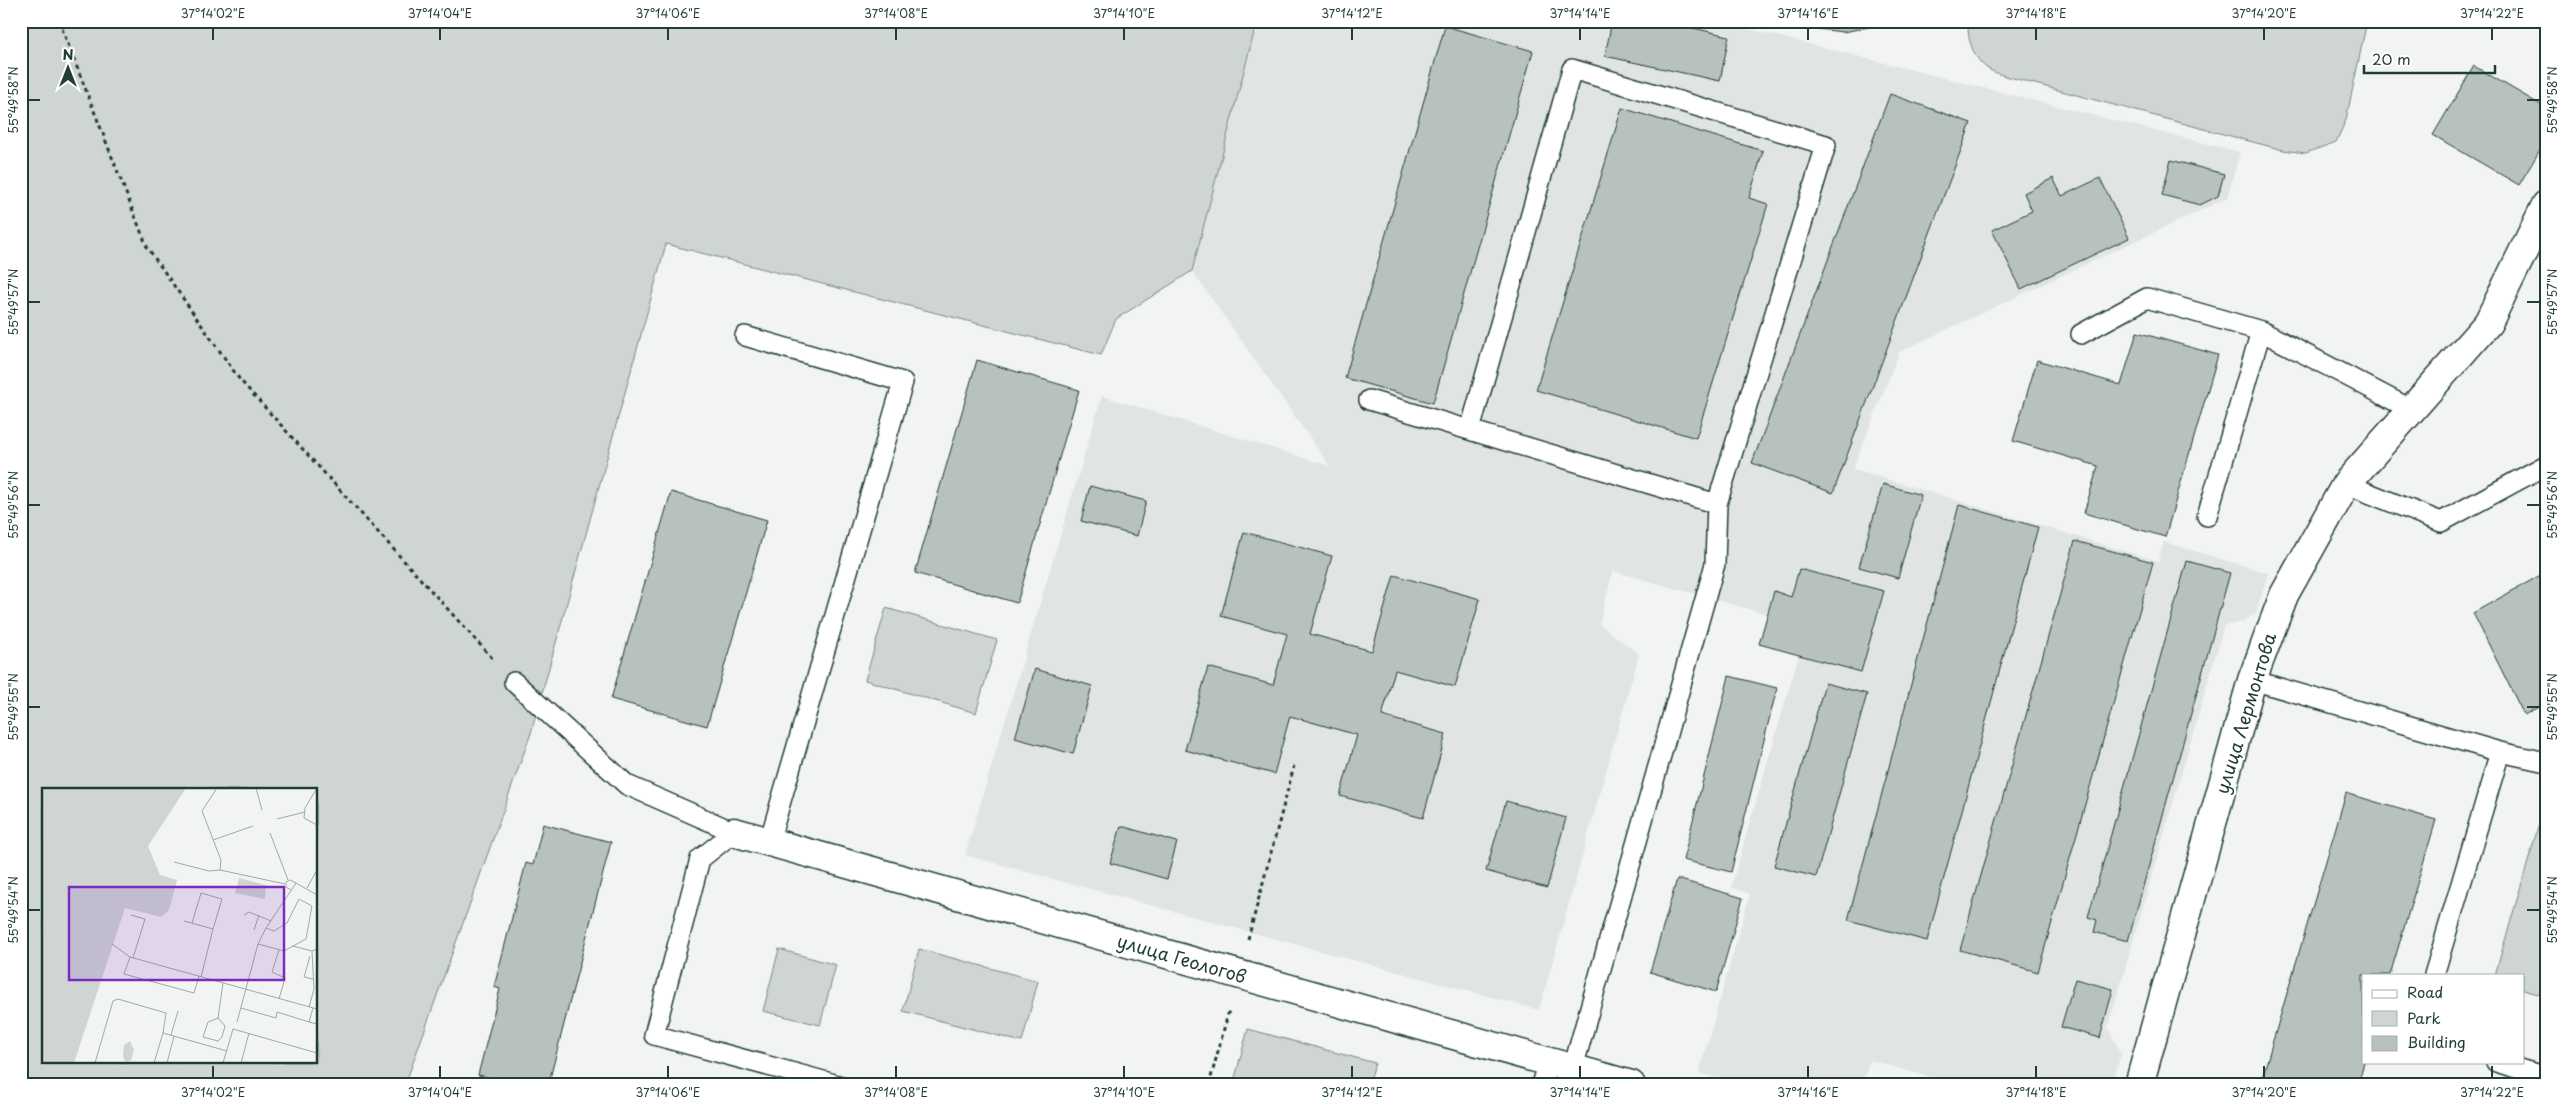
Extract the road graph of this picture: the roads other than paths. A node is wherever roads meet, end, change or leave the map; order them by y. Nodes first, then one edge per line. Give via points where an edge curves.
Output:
1 (2546, 205) edge
2 (2261, 331) junction
3 (2081, 334) dead end
4 (745, 336) dead end
5 (1369, 400) dead end
6 (2412, 410) junction
7 (1470, 430) junction
8 (2546, 465) edge
9 (2346, 484) junction
10 (1717, 504) junction
11 (2207, 516) dead end
12 (2252, 680) junction
13 (514, 682) road end
14 (2500, 752) junction
15 (2546, 762) edge
16 (734, 832) junction
17 (769, 842) junction
18 (2434, 974) edge
19 (2503, 1064) edge
20 (1554, 1071) edge
21 (2546, 1077) edge
22 (838, 1085) edge
23 (1631, 1085) edge
24 (2139, 1085) edge

1 - 6 street, улица Лермонтова via 2488,323
2 - 3 lane via 2147,298
2 - 6 lane
2 - 11 lane
4 - 17 lane via 903,382
5 - 7 lane
6 - 9 street, улица Лермонтова
7 - 10 lane
7 - 10 lane via 1572,69 1826,145
8 - 9 lane via 2441,522
9 - 12 street, улица Лермонтова via 2284,595
10 - 20 lane via 1715,564
12 - 14 lane
12 - 24 street, улица Лермонтова
13 - 16 lane via 627,785
14 - 15 lane
14 - 18 lane
16 - 17 street, улица Геологов
16 - 22 lane via 700,859 654,1035
17 - 20 street, улица Геологов
19 - 21 lane
20 - 23 street, улица Геологов

